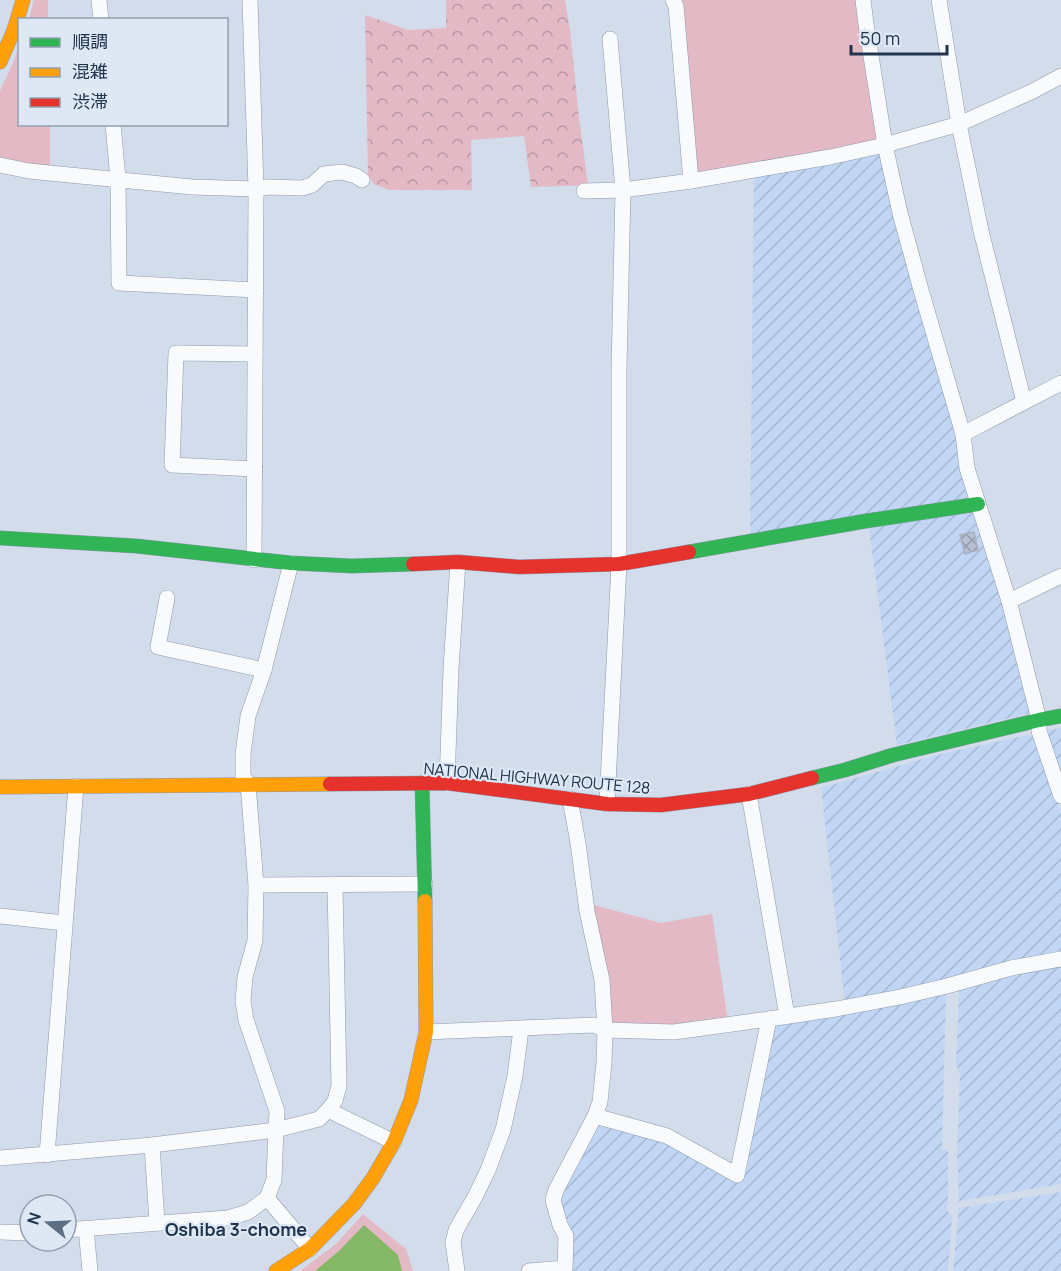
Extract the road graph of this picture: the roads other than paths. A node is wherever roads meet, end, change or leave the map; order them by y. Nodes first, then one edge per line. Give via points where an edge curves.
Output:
1 (23, 0) edge
2 (99, 0) edge
3 (250, 0) edge
4 (673, 0) edge
5 (863, 0) edge
6 (939, 0) edge
7 (101, 18) edge
8 (610, 39) dead end
9 (0, 62) edge
10 (1061, 76) edge
11 (959, 124) junction
12 (113, 126) edge
13 (885, 145) junction
14 (0, 165) edge
15 (118, 179) junction
16 (363, 180) dead end
17 (691, 182) junction
18 (256, 189) junction
19 (623, 190) junction
20 (584, 191) dead end
21 (256, 290) junction
22 (255, 354) junction
23 (1061, 383) edge
24 (1024, 402) junction
25 (963, 434) junction
26 (255, 469) junction
27 (978, 504) junction
28 (0, 538) edge
29 (254, 560) junction
30 (458, 562) junction
31 (291, 563) junction
32 (619, 564) junction
33 (1061, 576) edge
34 (167, 598) dead end
35 (1009, 601) junction
36 (264, 670) junction
37 (1061, 716) edge
38 (1039, 720) junction
39 (422, 783) junction
40 (447, 783) junction
41 (248, 784) junction
42 (76, 786) junction
43 (0, 787) edge
44 (749, 794) junction
45 (1061, 796) edge
46 (570, 799) junction
47 (608, 804) junction
48 (424, 884) junction
49 (256, 885) junction
50 (335, 885) junction
51 (0, 916) edge
52 (64, 924) junction
53 (1061, 959) edge
54 (787, 1016) junction
55 (769, 1019) junction
56 (520, 1029) junction
57 (605, 1030) junction
58 (426, 1032) junction
59 (328, 1110) junction
60 (596, 1116) junction
61 (276, 1130) junction
62 (394, 1142) junction
63 (152, 1145) junction
64 (46, 1155) junction
65 (0, 1158) edge
66 (267, 1198) junction
67 (157, 1223) junction
68 (86, 1228) junction
69 (78, 1229) edge
70 (0, 1233) edge
71 (18, 1233) edge
72 (310, 1249) junction
73 (90, 1271) edge
74 (276, 1271) edge
75 (458, 1271) edge
76 (529, 1271) edge

1 - 9 main road
2 - 7 street
3 - 18 street
4 - 17 street
5 - 13 street
6 - 11 street
8 - 19 street
10 - 11 street
11 - 13 street
11 - 24 street
12 - 15 street
13 - 17 street
13 - 25 street via 900,213
14 - 15 street
15 - 18 street
15 - 21 street via 119,283
16 - 18 street via 342,172 324,174 302,188
17 - 19 street
18 - 21 street
19 - 20 street
19 - 32 street
21 - 22 street
22 - 26 street
22 - 26 street via 176,353 172,465
23 - 24 street
24 - 25 street
25 - 27 street via 967,468
26 - 29 street
27 - 32 main road
27 - 35 street
28 - 29 main road via 136,546
29 - 31 main road
30 - 31 main road via 352,566
30 - 32 main road via 519,567
30 - 40 street
31 - 36 street
32 - 47 street
33 - 35 street
34 - 36 street via 158,647
35 - 38 street
36 - 41 street via 248,716 243,754 243,776
37 - 38 main road, NATIONAL HIGHWAY ROUTE 128
38 - 44 main road, NATIONAL HIGHWAY ROUTE 128
38 - 45 street via 1039,731
39 - 40 main road, NATIONAL HIGHWAY ROUTE 128
39 - 41 main road, NATIONAL HIGHWAY ROUTE 128
39 - 48 main road
40 - 46 main road, NATIONAL HIGHWAY ROUTE 128
41 - 42 main road, NATIONAL HIGHWAY ROUTE 128
41 - 49 street
42 - 43 main road, NATIONAL HIGHWAY ROUTE 128
42 - 52 street
44 - 47 main road, NATIONAL HIGHWAY ROUTE 128 via 661,805
44 - 54 street
46 - 47 main road, NATIONAL HIGHWAY ROUTE 128
46 - 57 street via 602,980
48 - 50 street
48 - 58 main road
49 - 50 street
49 - 61 street via 255,941 243,1000 277,1111
50 - 59 street via 339,1086
51 - 52 street
52 - 64 street
53 - 54 street via 900,997
54 - 55 street
55 - 57 street via 674,1032
55 - 60 street via 738,1175 667,1136
56 - 57 street via 594,1025
56 - 58 street
56 - 75 street via 503,1130 488,1170 456,1230 453,1242
57 - 60 street
58 - 62 main road via 411,1100
59 - 61 street via 319,1119
59 - 62 street
60 - 76 street via 553,1200 566,1236 565,1268
61 - 63 street
61 - 66 street via 274,1180
62 - 72 main road via 354,1204
63 - 64 street
63 - 67 street
64 - 65 street
66 - 67 street via 248,1212 228,1218
66 - 72 street
67 - 68 street
68 - 69 street
68 - 73 street
70 - 71 street
72 - 74 main road

